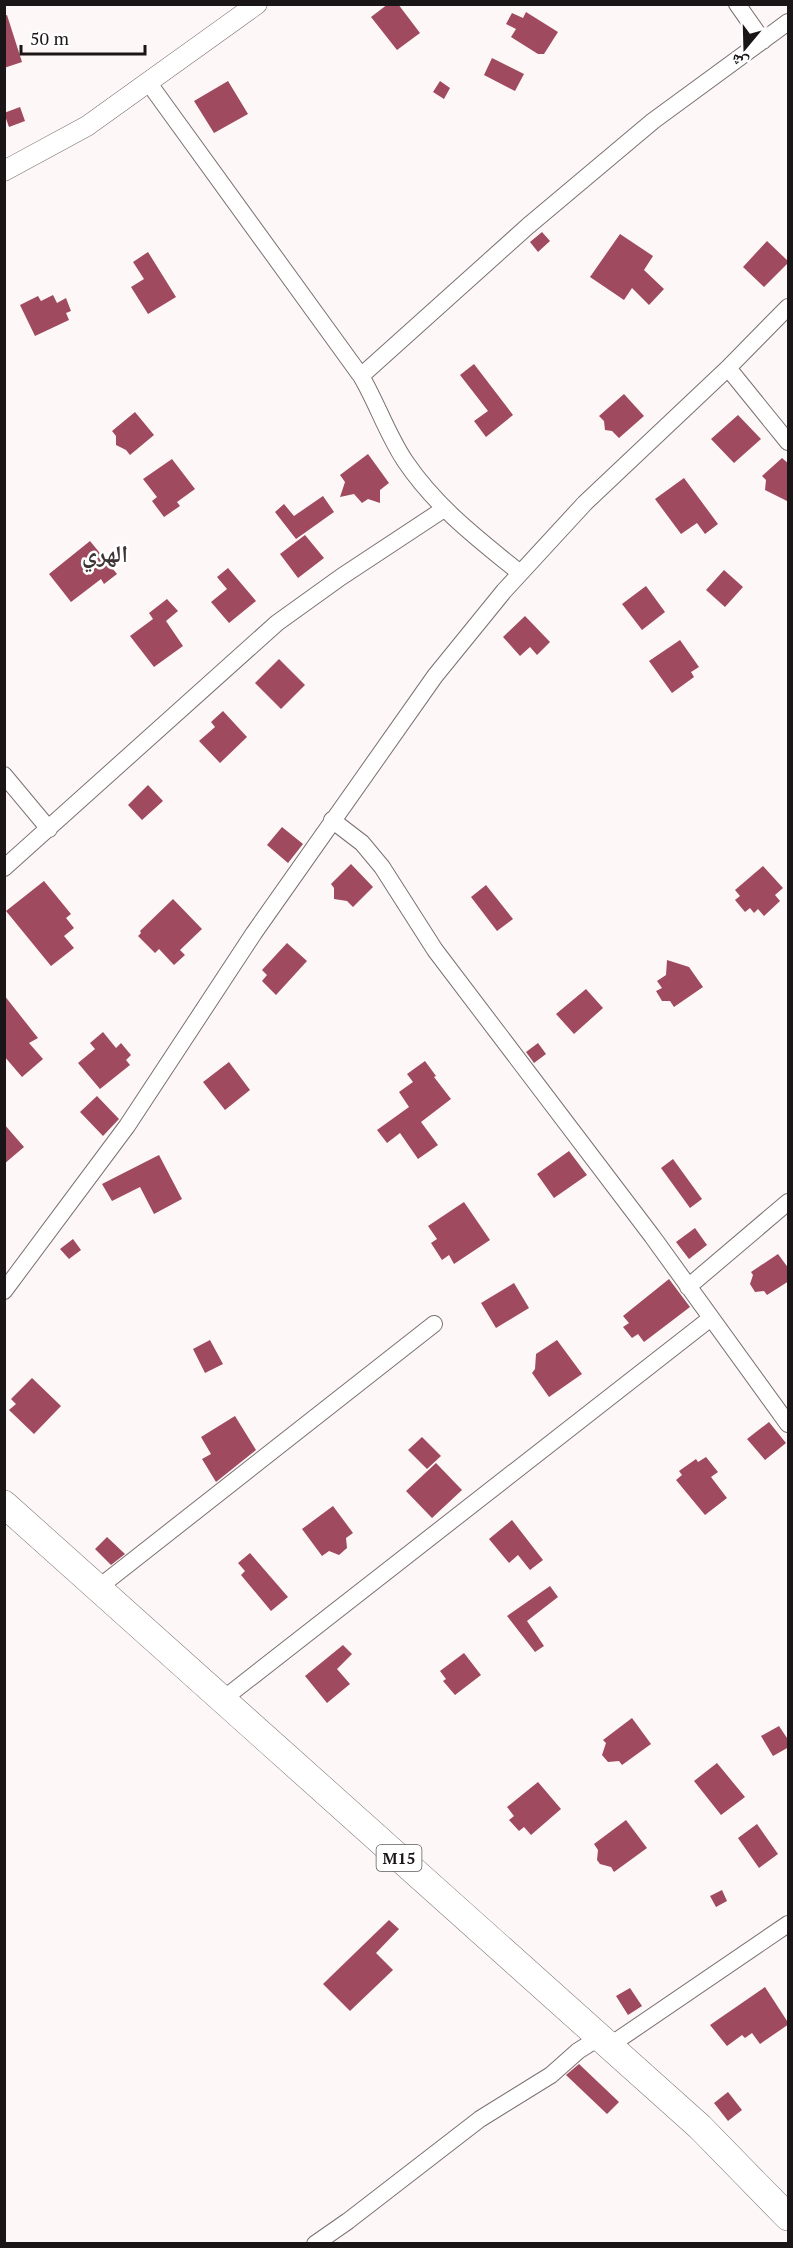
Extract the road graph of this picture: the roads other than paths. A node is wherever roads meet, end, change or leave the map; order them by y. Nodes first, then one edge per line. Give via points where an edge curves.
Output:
1 (257, 4) edge
2 (737, 4) edge
3 (789, 22) edge
4 (763, 41) junction
5 (148, 82) junction
6 (4, 171) edge
7 (789, 307) edge
8 (728, 368) junction
9 (361, 376) junction
10 (789, 442) edge
11 (444, 509) junction
12 (520, 573) junction
13 (4, 775) edge
14 (332, 820) junction
15 (49, 829) junction
16 (4, 868) edge
17 (789, 1202) edge
18 (688, 1287) junction
19 (4, 1291) edge
20 (711, 1318) junction
21 (434, 1324) dead end
22 (789, 1424) edge
23 (4, 1504) edge
24 (98, 1588) junction
25 (222, 1700) junction
26 (789, 1924) edge
27 (604, 2042) junction
28 (789, 2217) edge
29 (315, 2244) edge

1 - 5 street
2 - 4 street
3 - 4 street
4 - 9 street via 653,121 528,226
5 - 6 street via 87,126
5 - 9 street
7 - 8 street
8 - 10 street
8 - 12 street via 585,503
9 - 11 street via 405,461
11 - 12 street
11 - 15 street via 277,623
12 - 14 street via 435,676
13 - 15 street
14 - 18 street via 363,843 382,867 435,950
14 - 19 street via 127,1126
15 - 16 street
17 - 18 street
18 - 20 street
20 - 22 street
20 - 25 street
21 - 24 street
23 - 24 highway, M15
24 - 25 highway, M15
25 - 27 highway, M15
26 - 27 street
27 - 28 highway, M15 via 700,2127
27 - 29 street via 579,2051 551,2075 480,2119

